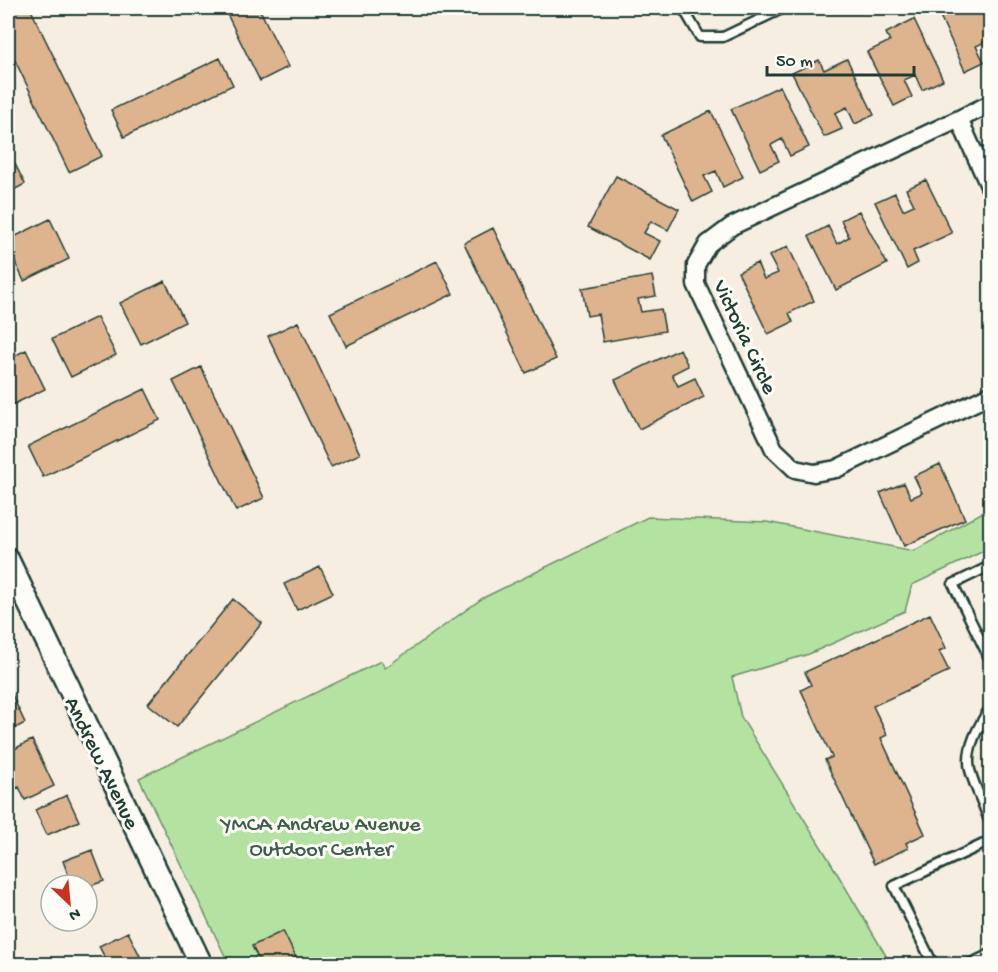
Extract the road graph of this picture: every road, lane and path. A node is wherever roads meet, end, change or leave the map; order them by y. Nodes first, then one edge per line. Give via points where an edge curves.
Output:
1 (683, 8) edge
2 (784, 8) edge
3 (990, 104) edge
4 (960, 119) junction
5 (990, 188) edge
6 (990, 395) edge
7 (8, 560) edge
8 (990, 566) edge
9 (990, 660) edge
10 (990, 708) edge
11 (990, 824) edge
12 (990, 841) edge
13 (990, 954) edge
14 (201, 964) edge
15 (933, 964) edge
16 (969, 964) edge

1 - 2 lane via 700,37 723,37
3 - 4 street, Victoria Circle
4 - 5 street
4 - 6 street, Victoria Circle via 732,226 708,244 696,265 696,284 774,449 795,469 814,473 836,469
7 - 14 street, Andrew Avenue
8 - 9 lane via 953,584
10 - 11 lane via 975,734 970,768
12 - 15 lane via 894,886
13 - 16 lane

